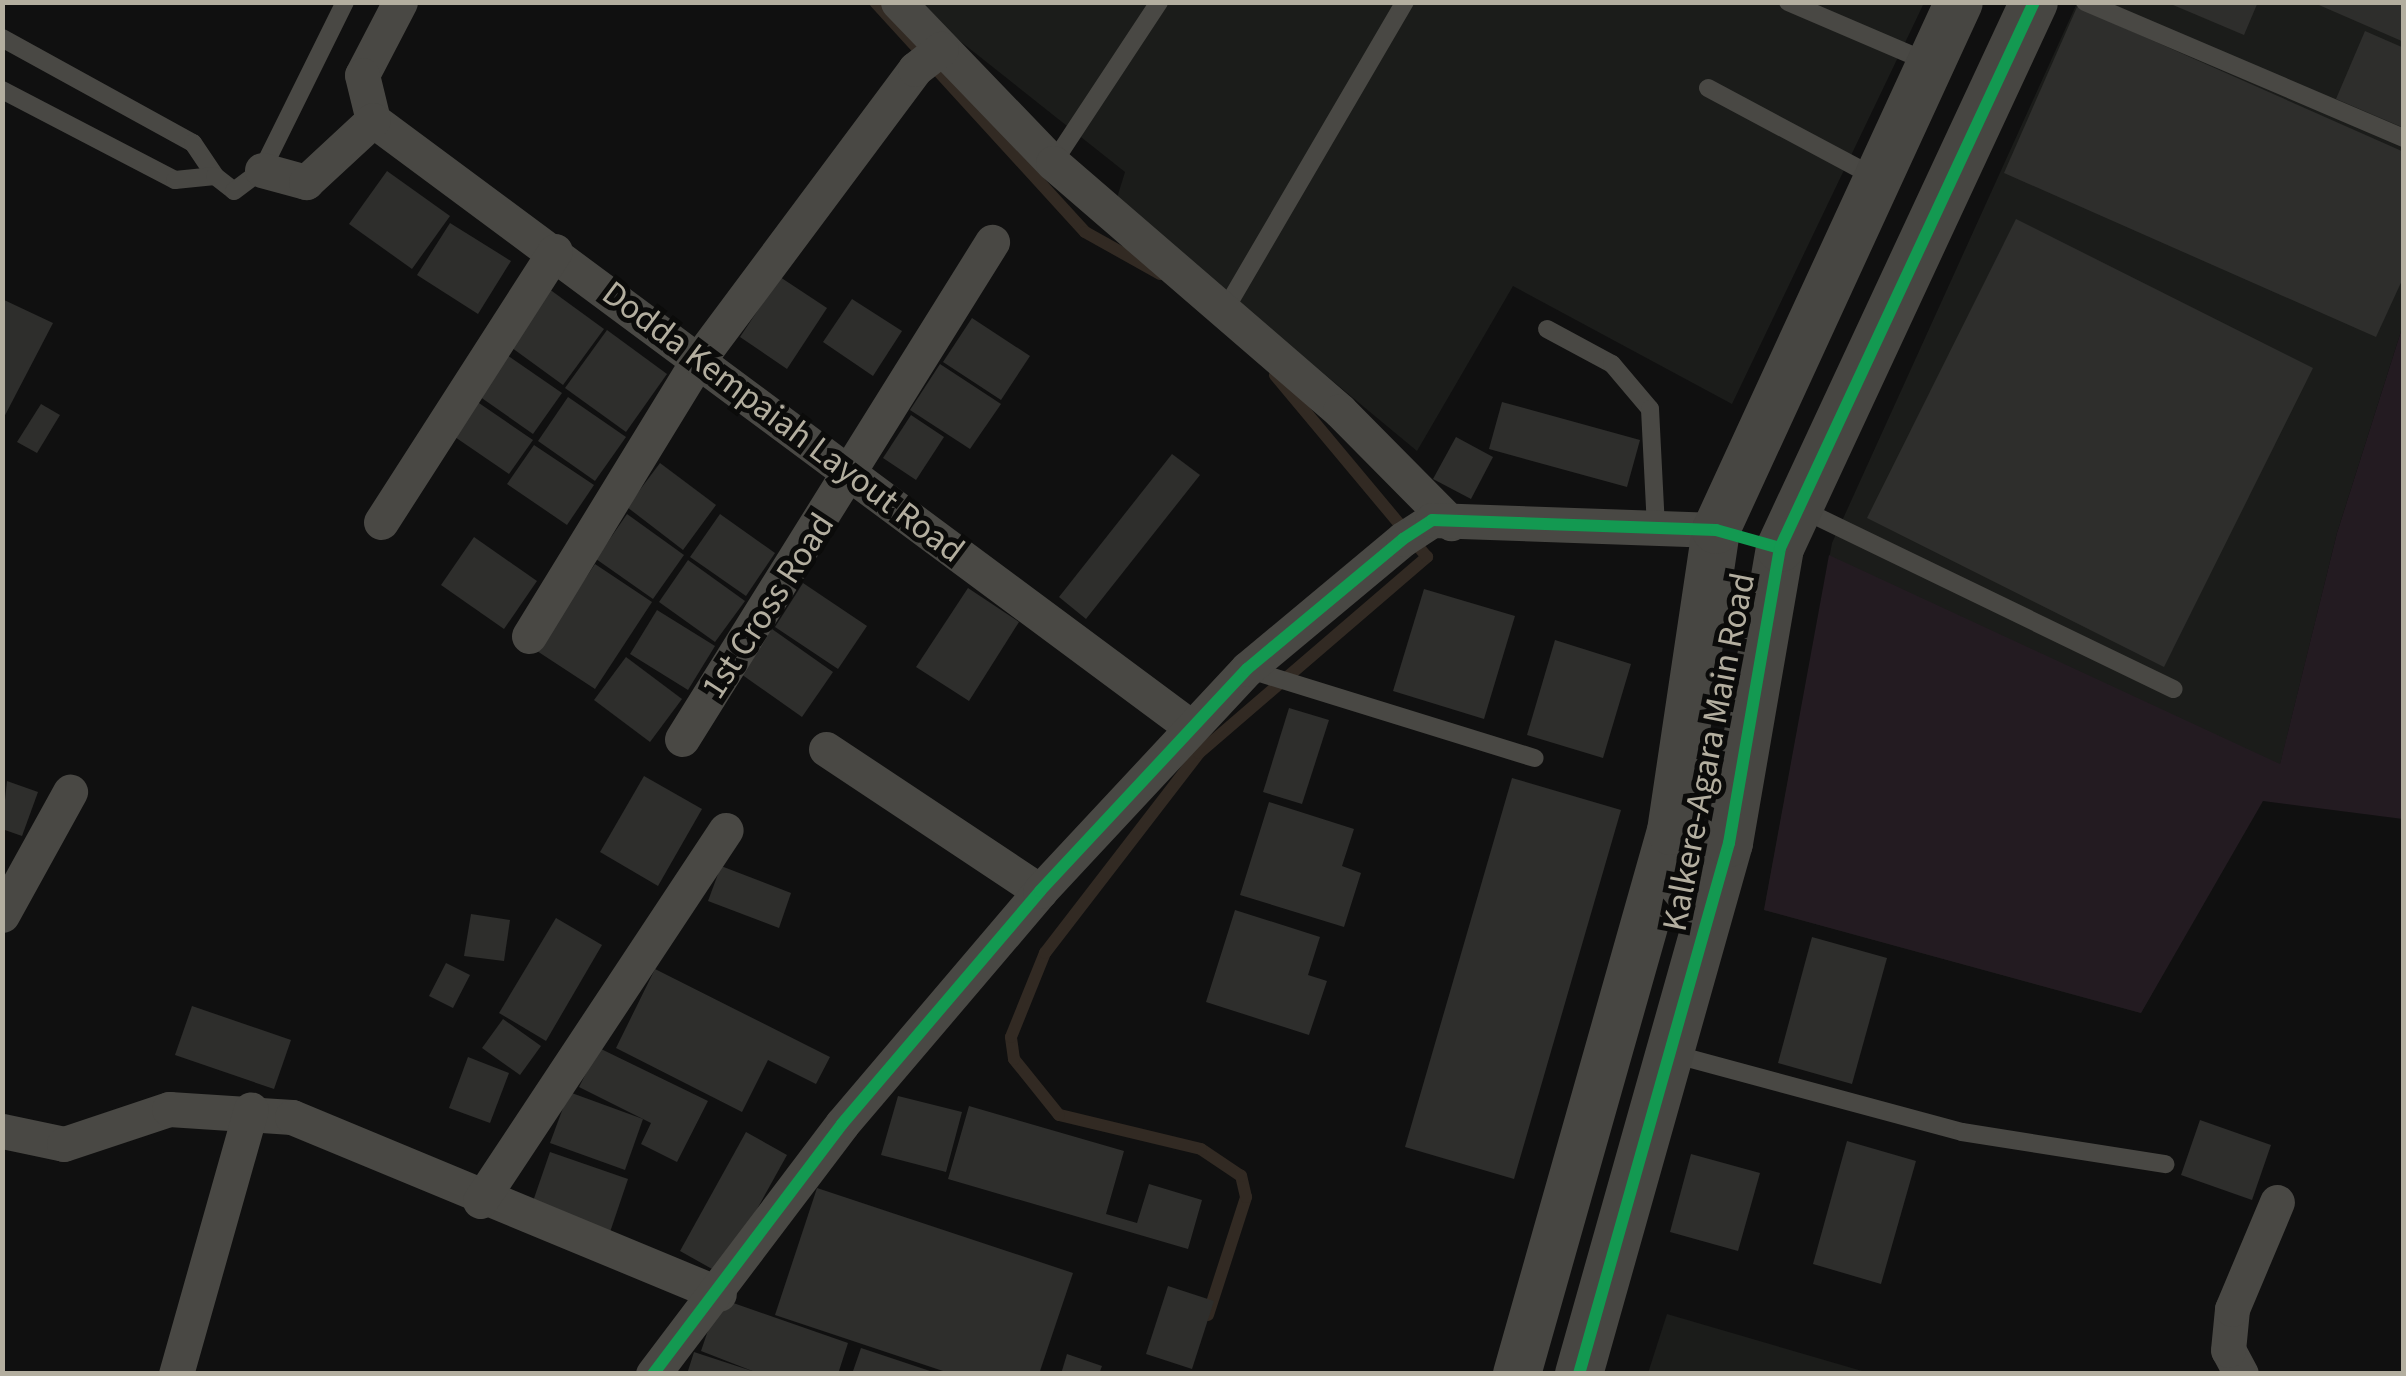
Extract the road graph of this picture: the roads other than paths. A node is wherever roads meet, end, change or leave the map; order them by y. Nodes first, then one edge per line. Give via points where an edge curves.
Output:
1 (346, 2) edge
2 (400, 2) edge
3 (898, 2) edge
4 (1159, 2) edge
5 (1405, 2) edge
6 (1788, 2) edge
7 (1960, 2) edge
8 (2034, 2) edge
9 (2086, 2) edge
10 (2, 38) edge
11 (931, 58) junction
12 (1930, 63) junction
13 (1708, 88) dead end
14 (2, 90) edge
15 (373, 120) junction
16 (2404, 138) edge
17 (1052, 163) junction
18 (262, 170) junction
19 (215, 176) junction
20 (1875, 178) junction
21 (992, 242) dead end
22 (555, 251) junction
23 (1226, 308) junction
24 (1547, 329) dead end
25 (699, 359) junction
26 (854, 473) junction
27 (381, 522) dead end
28 (1428, 527) junction
29 (1656, 527) junction
30 (1789, 528) junction
31 (1716, 530) junction
32 (529, 636) dead end
33 (1255, 672) junction
34 (2174, 688) dead end
35 (1191, 727) junction
36 (682, 740) dead end
37 (826, 750) dead end
38 (1535, 758) dead end
39 (70, 792) dead end
40 (726, 830) dead end
41 (1040, 891) junction
42 (2, 915) edge
43 (1673, 1054) junction
44 (250, 1110) junction
45 (2, 1131) edge
46 (2164, 1164) dead end
47 (480, 1202) junction
48 (2277, 1202) dead end
49 (719, 1294) junction
50 (176, 1374) edge
51 (654, 1374) edge
52 (1517, 1374) edge
53 (1579, 1374) edge
54 (2240, 1374) edge

1 - 18 lane
2 - 15 street via 362,75
3 - 11 street
4 - 17 lane
5 - 23 lane
6 - 12 lane
7 - 12 street, Kalkere-Agara Main Road
8 - 30 street, Kalkere-Agara Main Road
9 - 16 lane
10 - 19 lane via 193,143
11 - 17 street
11 - 25 street
12 - 20 street, Kalkere-Agara Main Road
13 - 20 lane
14 - 19 lane via 174,180
15 - 18 street via 306,182
15 - 22 street, Dodda Kempaiah Layout Road
17 - 23 street
18 - 19 lane via 234,192
20 - 31 street, Kalkere-Agara Main Road
21 - 26 street, 1st Cross Road
22 - 25 street, Dodda Kempaiah Layout Road
22 - 27 street
23 - 28 street
24 - 29 lane via 1612,364 1650,409
25 - 26 street, Dodda Kempaiah Layout Road
25 - 32 street
26 - 35 street, Dodda Kempaiah Layout Road
26 - 36 street, 1st Cross Road
28 - 29 street
28 - 33 street
29 - 31 street
30 - 31 street
30 - 34 lane
30 - 43 street, Kalkere-Agara Main Road via 1728,843
31 - 52 street, Kalkere-Agara Main Road via 1671,831
33 - 35 street
33 - 38 lane
35 - 41 street
37 - 41 street
39 - 42 street
40 - 47 street
41 - 49 street via 842,1124
43 - 46 lane via 1962,1132
43 - 53 street, Kalkere-Agara Main Road
44 - 45 street via 147,1113 85,1143
44 - 47 street via 292,1116
44 - 50 street
47 - 49 street
48 - 54 street via 2232,1309 2228,1350
49 - 51 street

